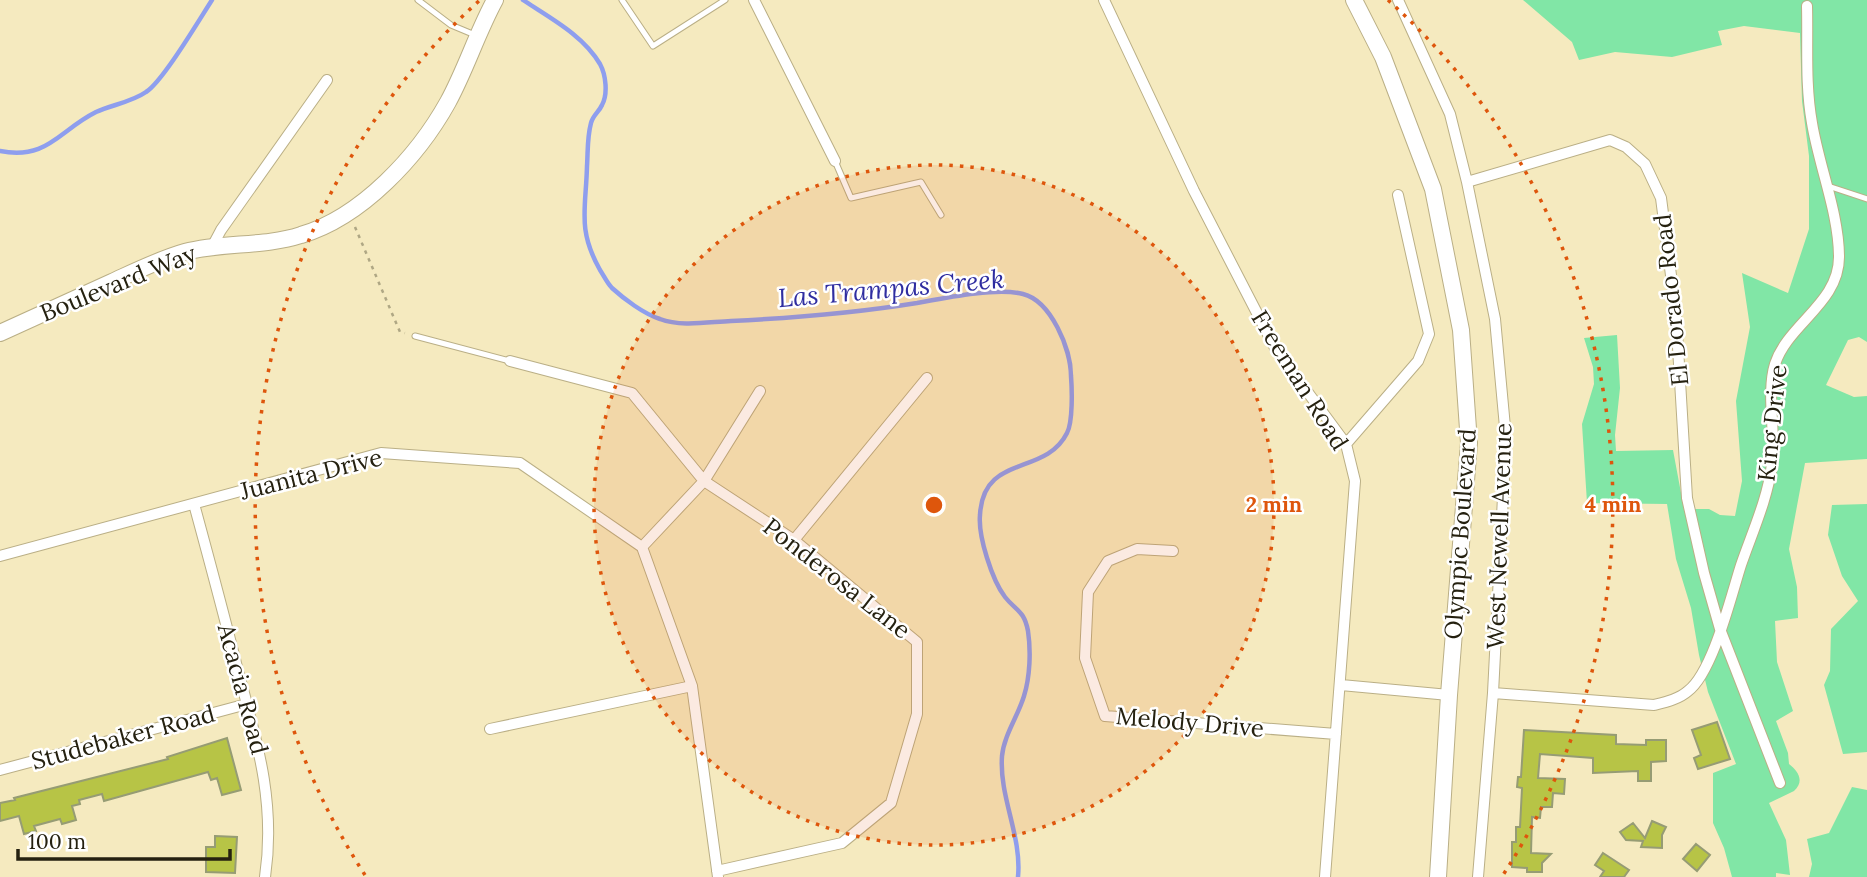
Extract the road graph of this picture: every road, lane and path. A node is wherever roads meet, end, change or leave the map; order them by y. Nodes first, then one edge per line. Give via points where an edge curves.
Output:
1 (418, 0) edge
2 (622, 0) edge
3 (725, 0) edge
4 (754, 0) edge
5 (1104, 0) edge
6 (1354, 0) edge
7 (1398, 0) edge
8 (493, 3) edge
9 (1809, 3) edge
10 (478, 36) junction
11 (327, 80) dead end
12 (835, 161) joint
13 (1467, 182) junction
14 (1825, 185) junction
15 (1398, 195) dead end
16 (1867, 199) edge
17 (349, 213) junction
18 (941, 215) dead end
19 (213, 246) junction
20 (0, 334) edge
21 (415, 336) joint
22 (510, 361) joint
23 (926, 378) dead end
24 (760, 391) dead end
25 (1346, 444) junction
26 (704, 481) junction
27 (194, 503) junction
28 (794, 540) junction
29 (642, 547) junction
30 (1173, 551) dead end
31 (0, 556) edge
32 (1720, 629) junction
33 (1341, 685) junction
34 (692, 686) junction
35 (1493, 693) junction
36 (1449, 695) junction
37 (247, 704) junction
38 (490, 729) dead end
39 (1336, 734) junction
40 (0, 771) edge
41 (1780, 783) dead end
42 (718, 874) edge
43 (265, 877) edge
44 (1325, 877) edge
45 (1438, 877) edge
46 (1478, 877) edge

1 - 10 lane via 451,25
2 - 3 lane via 653,46
4 - 12 street
5 - 25 street, Freeman Road via 1275,348
6 - 36 main road, Olympic Boulevard via 1383,57 1433,189 1461,330 1469,443
7 - 13 street, West Newell Avenue via 1450,114
8 - 10 main road, Boulevard Way
9 - 14 street, King Drive via 1808,99
10 - 17 main road, Boulevard Way via 437,119 411,154
11 - 19 street
12 - 18 lane via 851,198 922,182
13 - 32 street, El Dorado Road via 1610,140 1645,164 1661,198 1668,250 1687,498
13 - 35 street, West Newell Avenue via 1494,319 1506,438
14 - 16 lane
14 - 32 street, King Drive via 1839,259 1835,281 1781,350 1774,367 1772,466
15 - 25 street via 1429,334 1418,361
17 - 19 main road, Boulevard Way via 330,225 283,240
17 - 21 path via 400,332
19 - 20 main road, Boulevard Way via 154,263
21 - 22 lane
22 - 26 street, Ponderosa Lane via 632,393
23 - 28 street
24 - 26 street
25 - 33 street, Freeman Road via 1355,481
26 - 28 street, Ponderosa Lane
26 - 29 street
27 - 29 street, Juanita Drive via 381,453 520,463
27 - 31 street, Juanita Drive
27 - 37 street, Acacia Road
28 - 42 street, Ponderosa Lane via 917,642 917,714 891,803 842,844
29 - 34 street
30 - 39 street, Melody Drive via 1137,549 1108,561 1088,592 1085,658 1105,716
32 - 35 street, King Drive via 1702,674 1689,691 1670,701 1654,705
32 - 41 street
33 - 36 street
33 - 39 street, Freeman Road
34 - 38 street
34 - 42 street
35 - 46 street, West Newell Avenue
36 - 45 main road, Olympic Boulevard
37 - 40 street, Studebaker Road
37 - 43 street, Acacia Road via 267,791
39 - 44 street, Freeman Road

